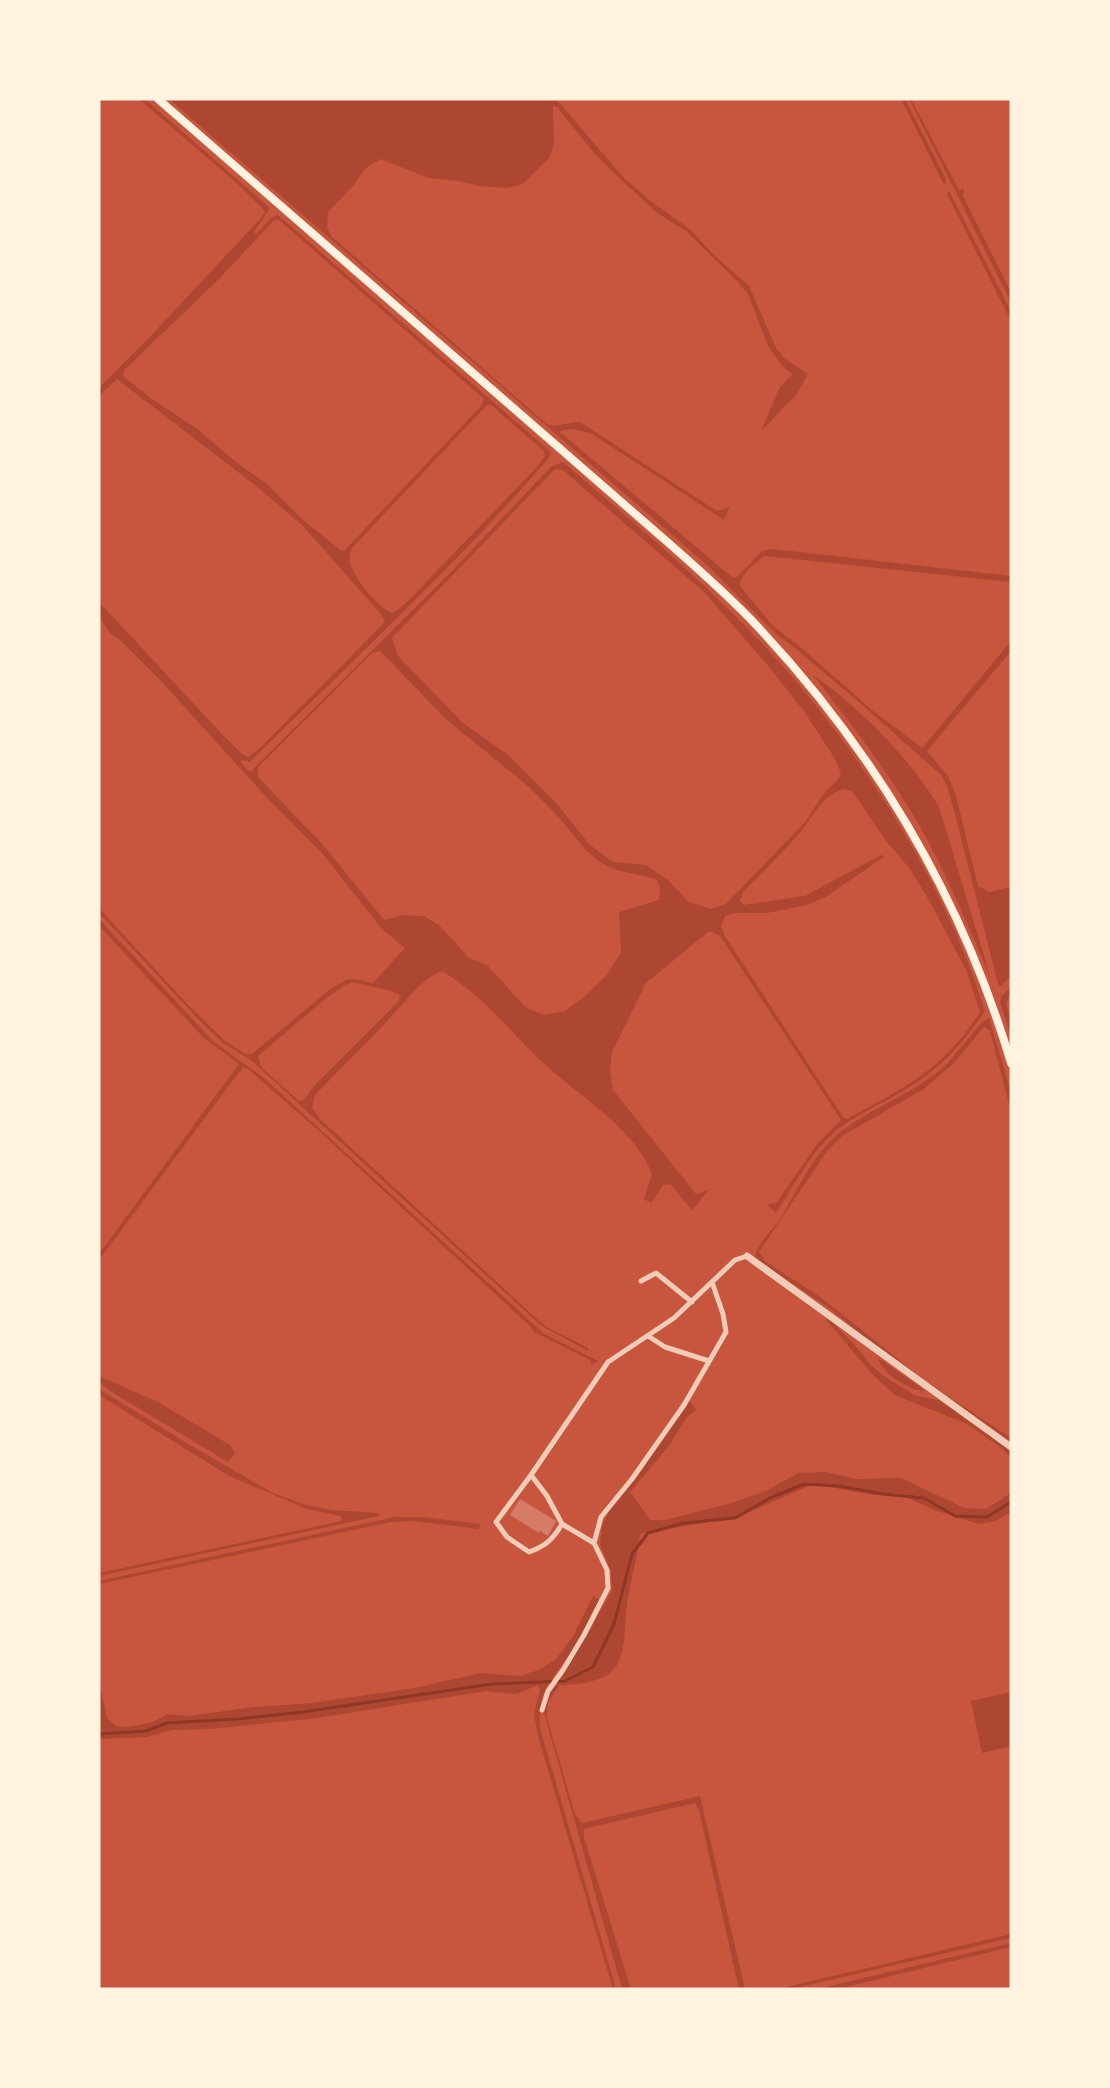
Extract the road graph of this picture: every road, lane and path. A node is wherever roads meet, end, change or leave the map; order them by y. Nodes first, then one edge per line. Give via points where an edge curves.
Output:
1 (158, 99) edge
2 (1011, 1063) edge
3 (747, 1257) joint
4 (641, 1281) dead end
5 (712, 1282) junction
6 (692, 1302) junction
7 (648, 1336) junction
8 (708, 1361) junction
9 (1011, 1447) edge
10 (531, 1474) junction
11 (562, 1524) junction
12 (594, 1543) junction
13 (542, 1710) dead end

1 - 2 main road via 672,546 788,660 865,758 926,855 976,959
3 - 5 street via 735,1260
3 - 9 street
4 - 6 street via 656,1273
5 - 6 street
5 - 8 street via 726,1332
6 - 7 street
7 - 8 street via 665,1347
7 - 10 street via 608,1362
8 - 12 street via 684,1405 601,1517
10 - 11 street
10 - 11 street via 496,1522 507,1537 529,1552 553,1540
11 - 12 street
12 - 13 street via 607,1570 608,1588 548,1691

